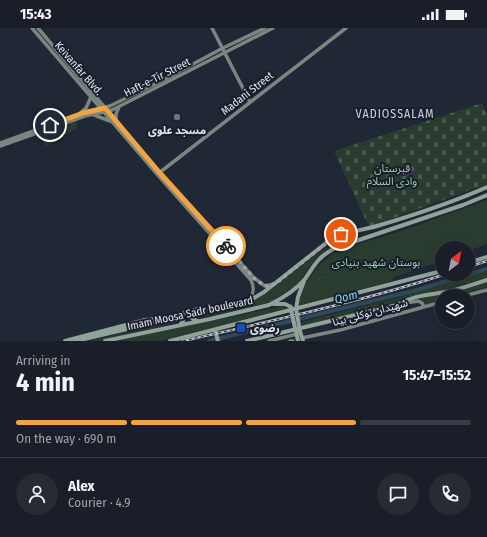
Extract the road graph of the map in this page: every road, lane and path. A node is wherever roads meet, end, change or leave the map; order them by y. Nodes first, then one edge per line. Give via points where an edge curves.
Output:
1 (32, 28) edge
2 (38, 28) edge
3 (212, 28) edge
4 (265, 28) edge
5 (273, 28) edge
6 (346, 28) edge
7 (224, 48) junction
8 (226, 52) junction
9 (91, 97) junction
10 (250, 102) junction
11 (119, 107) junction
12 (103, 108) junction
13 (106, 112) junction
14 (84, 114) junction
15 (77, 115) junction
16 (92, 115) junction
17 (114, 121) junction
18 (0, 143) edge
19 (0, 146) edge
20 (158, 173) junction
21 (487, 187) edge
22 (487, 195) edge
23 (206, 226) junction
24 (355, 231) junction
25 (330, 240) junction
26 (358, 240) junction
27 (346, 244) junction
28 (487, 257) edge
29 (475, 261) edge
30 (435, 274) edge
31 (304, 280) junction
32 (487, 280) edge
33 (275, 284) junction
34 (487, 290) edge
35 (475, 293) edge
36 (244, 304) junction
37 (435, 304) edge
38 (269, 305) junction
39 (397, 305) junction
40 (424, 307) junction
41 (293, 309) junction
42 (194, 310) junction
43 (176, 316) junction
44 (168, 318) junction
45 (198, 321) junction
46 (180, 325) junction
47 (215, 330) junction
48 (298, 332) junction
49 (291, 340) edge
50 (301, 340) edge
51 (65, 341) edge
52 (76, 341) edge
53 (105, 341) edge
54 (170, 341) edge
55 (218, 341) edge
56 (247, 341) edge
57 (269, 341) edge

1 - 9 main road, Keivanfar Blvd.
2 - 12 main road
3 - 7 main road
4 - 7 main road, Haft-e-Tir Street
5 - 8 main road, Haft-e-Tir Street
6 - 10 main road, Madani Street
7 - 8 main road
7 - 12 main road, Haft-e-Tir Street via 156,84
8 - 10 main road
8 - 11 main road, Haft-e-Tir Street
9 - 12 main road, Keivanfar Blvd.
9 - 15 main road via 86,108
10 - 20 main road, Madani Street
11 - 13 main road, Haft-e-Tir Street
11 - 17 main road
12 - 13 main road, Keivanfar Blvd.
12 - 14 main road, Haft-e-Tir Street
13 - 16 main road, Haft-e-Tir Street
13 - 17 main road, Keivanfar Blvd.
14 - 15 main road, Haft-e-Tir Street
14 - 16 main road, Haft-e-Tir Street
14 - 19 main road, Haft-e-Tir Street
15 - 18 main road, Haft-e-Tir Street
16 - 17 main road
17 - 20 main road, Keivanfar Blvd.
20 - 23 main road
21 - 24 main road, Imam Moosa Sadr boulevard via 424,212
22 - 26 main road, Imam Moosa Sadr boulevard
23 - 33 main road via 254,278 265,286
23 - 36 main road via 254,285 253,293
24 - 25 main road, Imam Moosa Sadr boulevard
24 - 26 main road via 352,236
25 - 27 main road via 345,237
25 - 33 main road, Imam Moosa Sadr boulevard
26 - 27 main road, Imam Moosa Sadr boulevard
27 - 31 main road, Imam Moosa Sadr boulevard via 317,260
28 - 29 main road
30 - 47 main road
31 - 38 main road, Imam Moosa Sadr boulevard
31 - 41 main road
32 - 39 main road via 451,291 419,295
33 - 36 main road, Imam Moosa Sadr boulevard
34 - 35 main road
36 - 42 main road, Imam Moosa Sadr boulevard
37 - 40 main road, شهیدان توکلی بینا
38 - 41 main road via 285,304
38 - 45 main road, Imam Moosa Sadr boulevard
39 - 40 main road via 418,301
39 - 56 main road
40 - 50 main road, شهیدان توکلی بینا
41 - 48 main road, bridge
42 - 43 main road, Imam Moosa Sadr boulevard
42 - 45 main road via 191,316
43 - 44 main road, Imam Moosa Sadr boulevard
43 - 46 main road via 182,318
44 - 51 main road via 145,320
44 - 52 main road, Imam Moosa Sadr boulevard
45 - 46 main road, Imam Moosa Sadr boulevard
46 - 53 main road, Imam Moosa Sadr boulevard
47 - 54 main road
47 - 55 main road
48 - 49 main road
48 - 50 main road
49 - 57 main road

